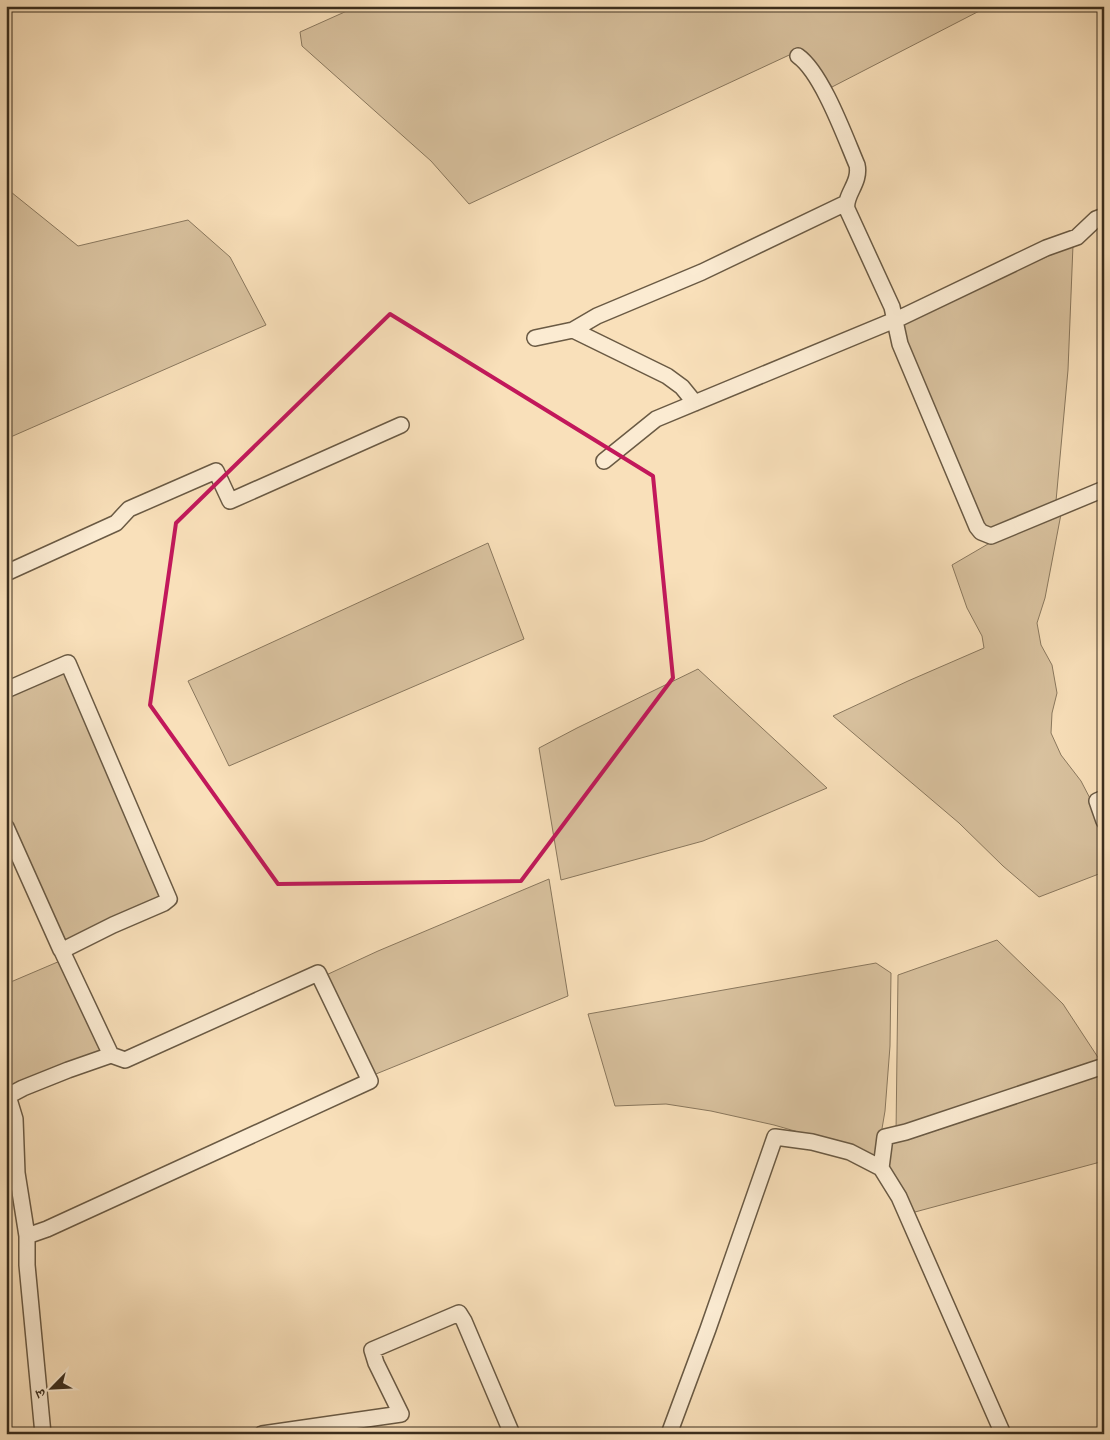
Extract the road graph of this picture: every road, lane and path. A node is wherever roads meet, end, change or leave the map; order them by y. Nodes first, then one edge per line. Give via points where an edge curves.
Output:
1 (798, 56) dead end
2 (846, 203) junction
3 (1104, 216) edge
4 (894, 320) junction
5 (574, 330) junction
6 (535, 338) dead end
7 (695, 403) junction
8 (401, 425) dead end
9 (604, 461) dead end
10 (1104, 489) edge
11 (6, 573) edge
12 (6, 690) edge
13 (1104, 798) edge
14 (1104, 821) edge
15 (6, 826) edge
16 (61, 949) junction
17 (111, 1055) junction
18 (1104, 1066) edge
19 (7, 1096) edge
20 (881, 1168) junction
21 (27, 1236) junction
22 (43, 1434) edge
23 (262, 1434) edge
24 (512, 1434) edge
25 (669, 1434) edge
26 (1003, 1434) edge

1 - 2 street via 823,88 859,171
2 - 4 street via 892,307
2 - 5 street via 702,272 597,316
3 - 4 street via 1096,219 1077,237 1046,248
4 - 7 street
4 - 10 street via 900,344 981,532 991,536
5 - 6 street
5 - 7 street via 667,376
7 - 9 street via 656,420
8 - 11 street via 230,501 216,471 129,509 116,523
12 - 16 street via 68,663 169,899
13 - 14 street via 1097,801
15 - 16 street
16 - 17 street
17 - 19 street
17 - 21 street via 125,1060 318,973 370,1080
18 - 20 street via 885,1137
19 - 21 street via 15,1119 17,1173
20 - 25 street via 843,1150 774,1137
20 - 26 street via 899,1197
21 - 22 street
23 - 24 street via 401,1414 372,1350 459,1313

